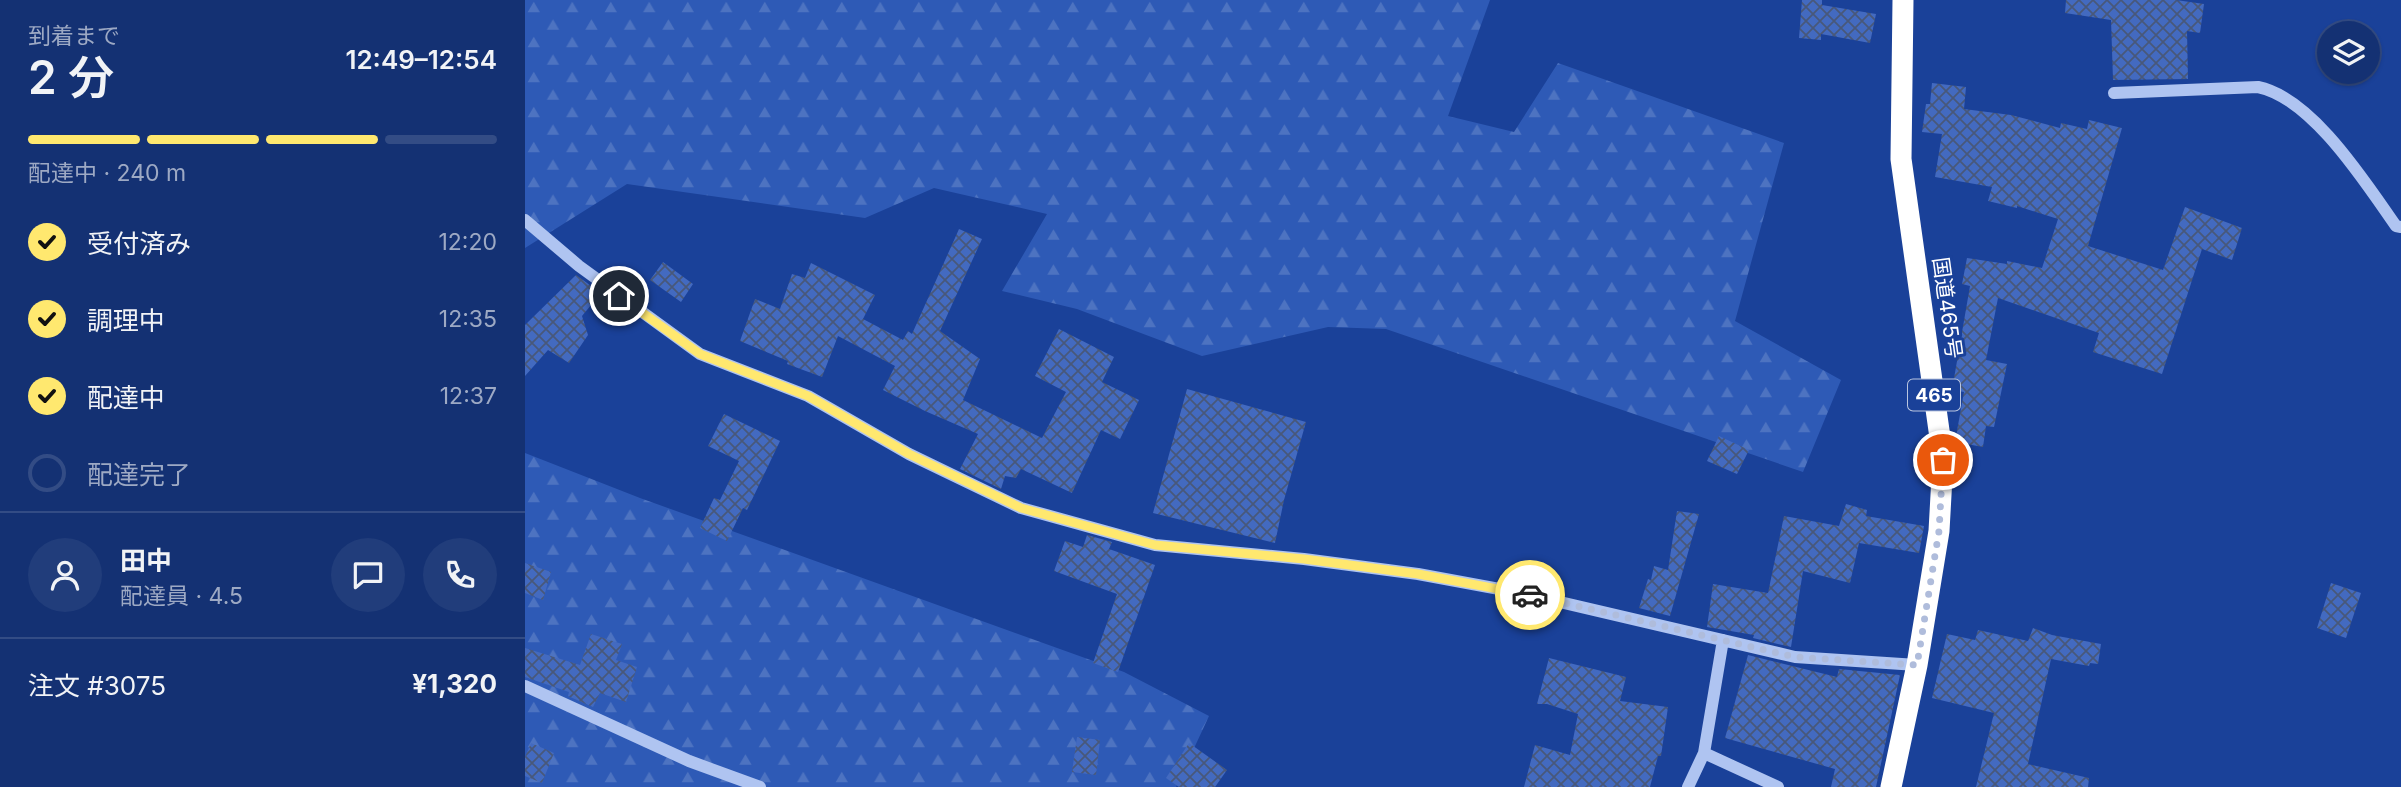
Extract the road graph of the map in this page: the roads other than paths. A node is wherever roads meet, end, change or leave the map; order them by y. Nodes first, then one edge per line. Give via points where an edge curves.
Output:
1 (1903, 0) edge
2 (2114, 93) dead end
3 (525, 220) edge
4 (2401, 227) edge
5 (1723, 640) junction
6 (1917, 665) junction
7 (525, 686) edge
8 (1704, 753) junction
9 (760, 787) edge
10 (1688, 787) edge
11 (1778, 787) edge
12 (1891, 787) edge

1 - 6 highway, 国道465号 / 465 via 1901,159 1943,460 1939,531
2 - 4 street via 2270,89 2308,113
3 - 5 street via 579,267 700,354 808,396 909,454 1021,508 1155,545 1418,574
5 - 6 street via 1795,657
5 - 8 street
6 - 12 highway, 国道465号 / 465
7 - 9 street via 689,761
8 - 10 street
8 - 11 street

